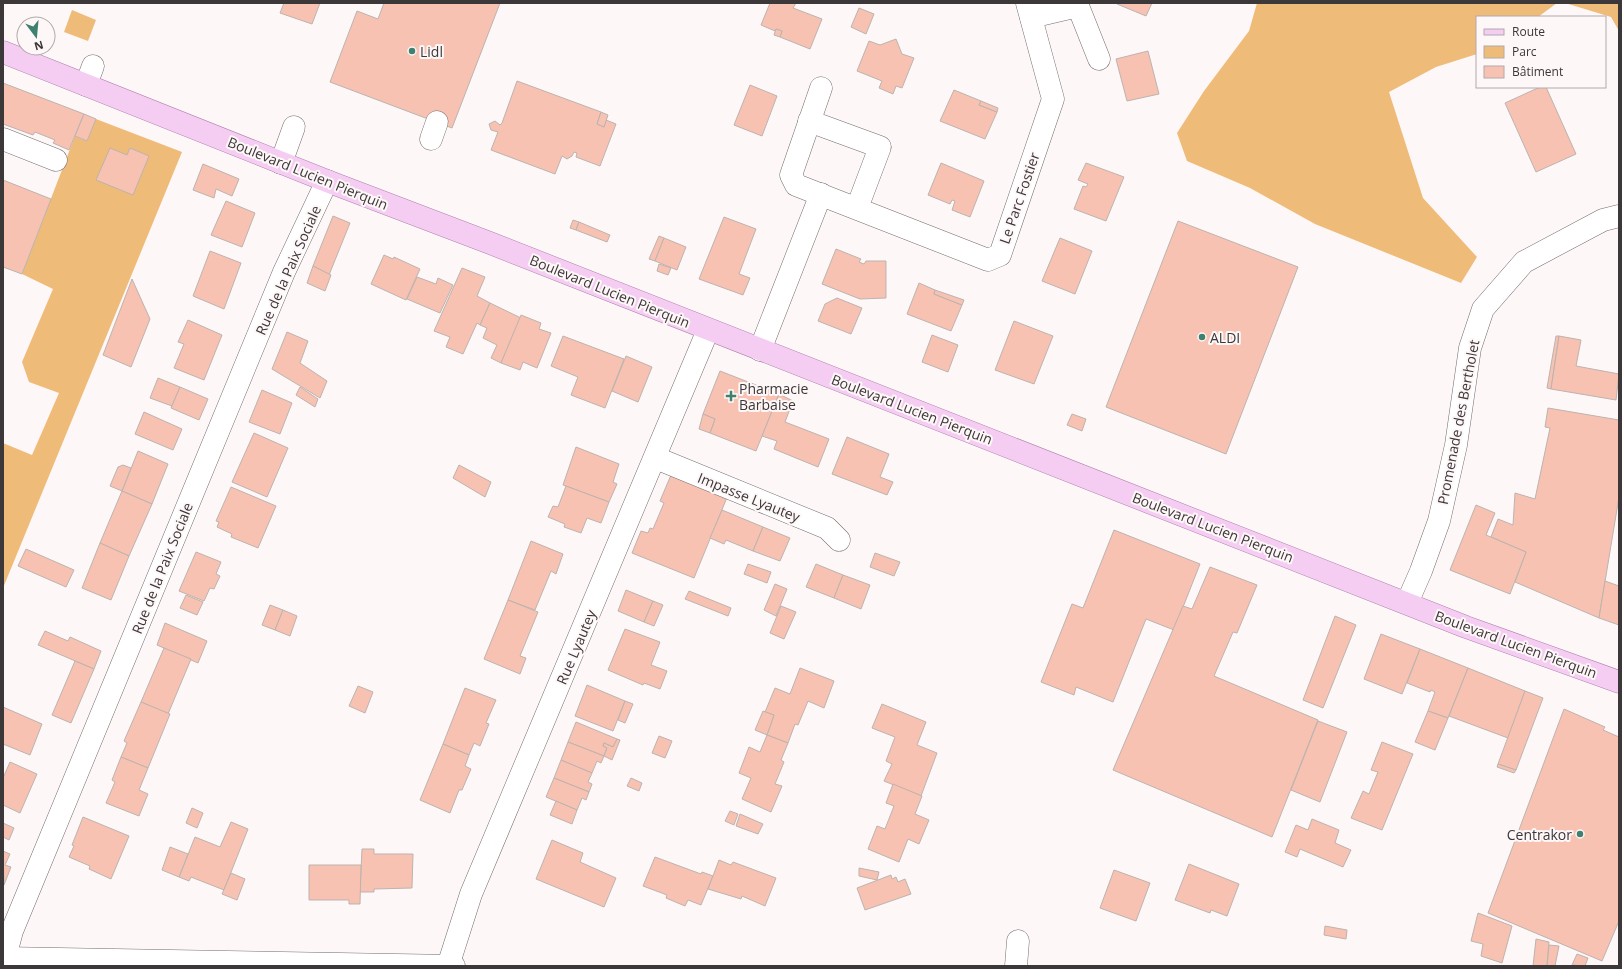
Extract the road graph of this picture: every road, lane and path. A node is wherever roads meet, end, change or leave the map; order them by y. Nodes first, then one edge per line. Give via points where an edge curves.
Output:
1 (1078, 4) edge
2 (1029, 10) edge
3 (3, 52) edge
4 (1098, 59) dead end
5 (821, 88) dead end
6 (809, 121) junction
7 (294, 127) dead end
8 (3, 139) edge
9 (56, 160) dead end
10 (280, 163) junction
11 (327, 181) junction
12 (821, 194) junction
13 (857, 208) junction
14 (1619, 216) edge
15 (708, 330) junction
16 (760, 350) junction
17 (656, 458) junction
18 (839, 540) dead end
19 (1407, 603) junction
20 (1619, 682) edge
21 (1018, 941) dead end
22 (4, 960) edge
23 (448, 966) edge
24 (454, 966) edge
25 (1016, 966) edge

1 - 2 street
1 - 4 street
2 - 13 street, Le Parc Fostier via 1053,99 1000,255 988,260
3 - 10 main road, Boulevard Lucien Pierquin via 89,75 206,132
5 - 6 street, Le Parc Fostier
6 - 12 street, Le Parc Fostier via 791,175 796,185
6 - 13 street via 880,147
7 - 10 street
8 - 9 street
10 - 11 main road, Boulevard Lucien Pierquin
11 - 15 main road, Boulevard Lucien Pierquin
11 - 22 street, Rue de la Paix Sociale via 284,272 15,923
12 - 13 street, Le Parc Fostier
12 - 16 street
14 - 19 street, Promenade des Bertholet via 1603,220 1524,262 1483,309 1470,348 1456,445 1439,521
15 - 16 main road, Boulevard Lucien Pierquin
15 - 17 street, Rue Lyautey
16 - 19 main road, Boulevard Lucien Pierquin
17 - 18 street, Impasse Lyautey via 826,528
17 - 23 street, Rue Lyautey via 471,894
19 - 20 main road, Boulevard Lucien Pierquin
21 - 25 street
22 - 23 street
23 - 24 street

